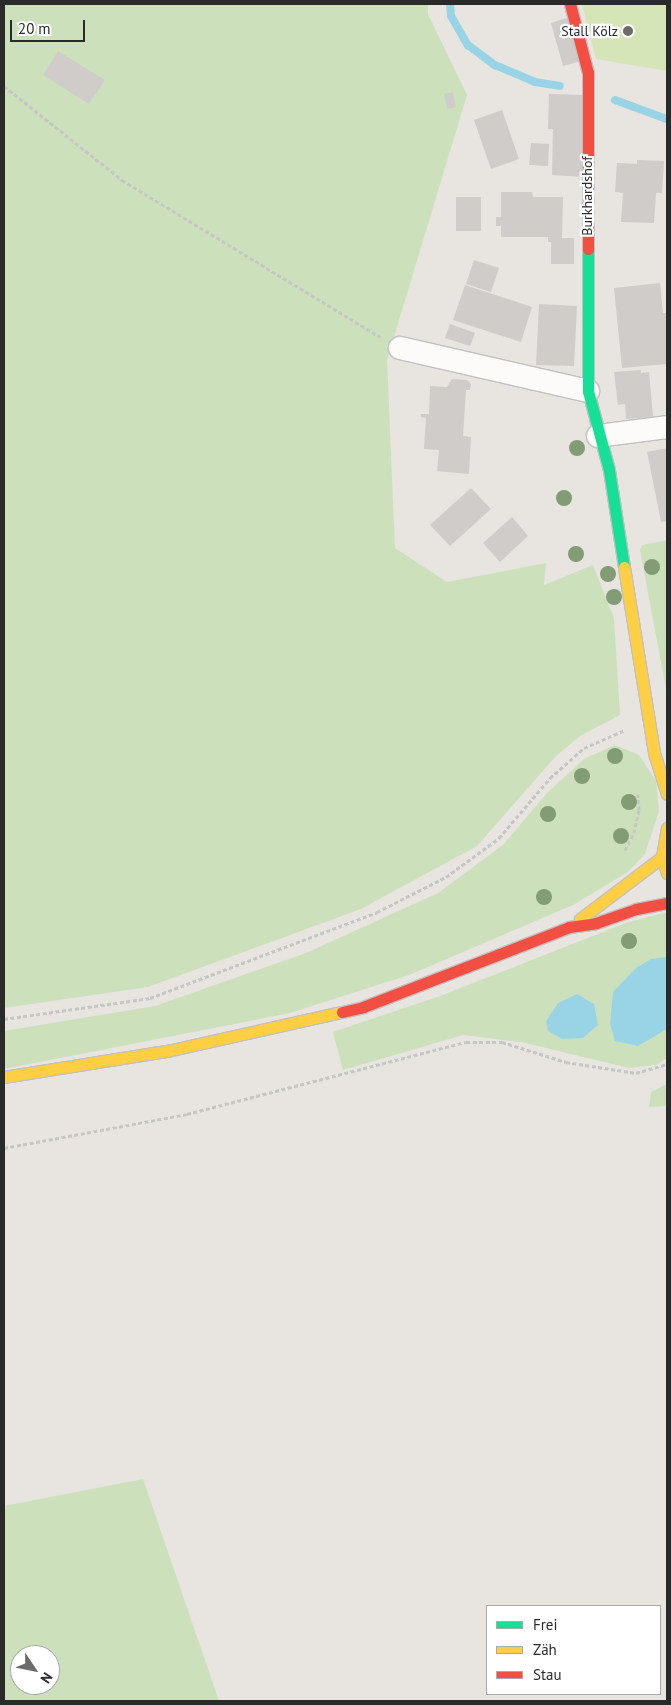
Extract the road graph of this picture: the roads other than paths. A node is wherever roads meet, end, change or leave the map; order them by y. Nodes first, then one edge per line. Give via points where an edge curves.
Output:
1 (570, 4) edge
2 (400, 348) road end
3 (588, 391) junction
4 (667, 427) edge
5 (598, 436) junction
6 (649, 720) junction
7 (667, 740) edge
8 (667, 794) edge
9 (667, 828) edge
10 (662, 857) junction
11 (667, 873) edge
12 (667, 903) edge
13 (569, 927) junction
14 (4, 1077) edge

1 - 3 main road, Burkhardshof via 588,73
2 - 3 street
3 - 5 main road, Burkhardshof
4 - 5 street
5 - 6 main road, Burkhardshof via 609,470
6 - 7 street
6 - 8 main road, Burkhardshof via 654,752
9 - 10 main road
10 - 11 main road
10 - 13 main road
12 - 13 main road via 636,909 596,923
13 - 14 main road via 363,1007 167,1051

